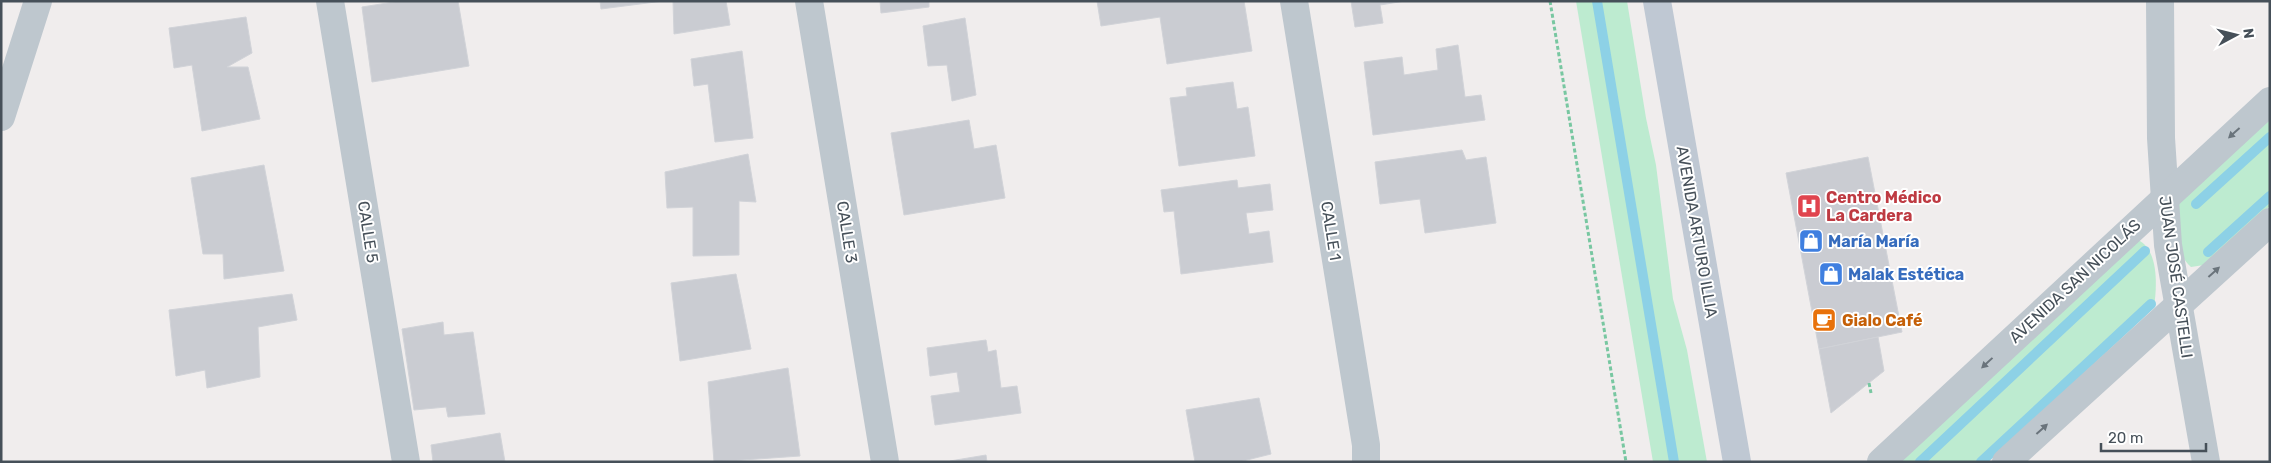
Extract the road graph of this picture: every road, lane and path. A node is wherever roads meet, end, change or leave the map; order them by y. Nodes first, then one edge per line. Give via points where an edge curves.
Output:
1 (38, 1) edge
2 (330, 1) edge
3 (809, 1) edge
4 (1294, 1) edge
5 (1550, 1) edge
6 (1657, 1) edge
7 (2160, 1) edge
8 (2270, 100) edge
9 (1, 116) edge
10 (2163, 198) junction
11 (2270, 222) edge
12 (2178, 305) junction
13 (1869, 383) dead end
14 (1871, 394) dead end
15 (406, 462) edge
16 (884, 462) edge
17 (1366, 462) edge
18 (1626, 462) edge
19 (1737, 462) edge
20 (1881, 462) edge
21 (2006, 462) edge
22 (2206, 462) edge

1 - 9 street
2 - 15 street, CALLE 5
3 - 16 street, CALLE 3
4 - 17 street, CALLE 1 via 1366,445
5 - 18 path
6 - 19 main road, AVENIDA ARTURO ILLIA
7 - 10 street, JUAN JOSÉ CASTELLI
8 -> 10 street, AVENIDA SAN NICOLÁS
10 - 12 street, JUAN JOSÉ CASTELLI
10 -> 20 street, AVENIDA SAN NICOLÁS
12 -> 11 street
21 -> 12 street
12 - 22 street, JUAN JOSÉ CASTELLI
13 - 14 path

